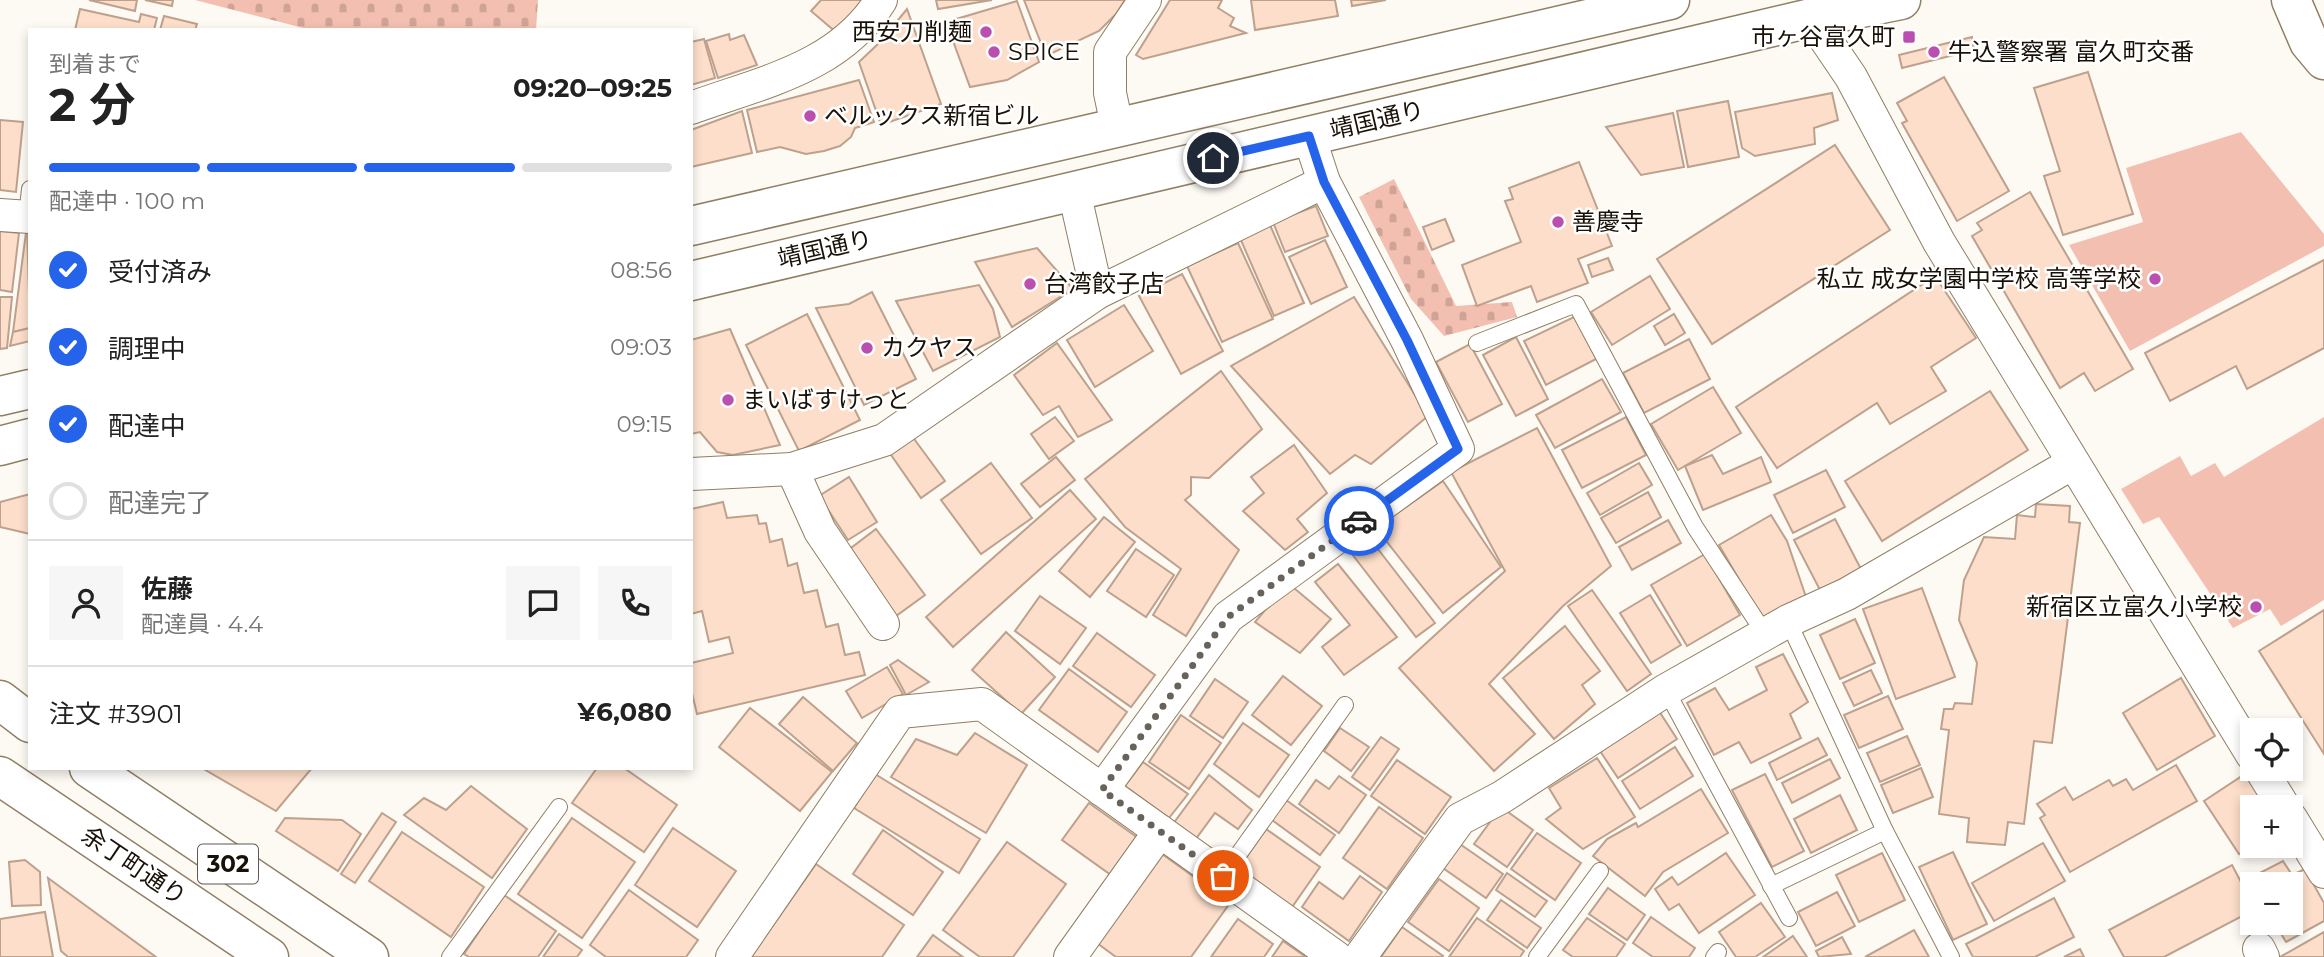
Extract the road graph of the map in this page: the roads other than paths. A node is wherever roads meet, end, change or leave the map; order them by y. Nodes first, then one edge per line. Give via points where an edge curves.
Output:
1 (881, 0) edge
2 (1144, 0) edge
3 (1670, 0) edge
4 (1901, 0) edge
5 (2291, 0) edge
6 (1811, 18) junction
7 (2324, 60) edge
8 (693, 107) edge
9 (1117, 126) junction
10 (1309, 136) junction
11 (1324, 182) junction
12 (1074, 191) junction
13 (693, 226) edge
14 (693, 281) edge
15 (1097, 293) junction
16 (1477, 343) dead end
17 (28, 389) edge
18 (0, 396) edge
19 (28, 439) edge
20 (0, 446) edge
21 (2073, 463) junction
22 (792, 469) junction
23 (693, 474) edge
24 (883, 624) dead end
25 (1777, 628) junction
26 (1666, 690) junction
27 (0, 700) edge
28 (1345, 705) dead end
29 (28, 721) edge
30 (2240, 735) edge
31 (91, 770) edge
32 (0, 776) edge
33 (1102, 790) junction
34 (559, 807) dead end
35 (1160, 831) junction
36 (1885, 831) junction
37 (2303, 838) edge
38 (1600, 871) dead end
39 (2324, 872) edge
40 (1223, 876) junction
41 (1771, 886) junction
42 (1789, 918) dead end
43 (269, 957) edge
44 (369, 957) edge
45 (450, 957) edge
46 (732, 957) edge
47 (1070, 957) edge
48 (1336, 957) edge
49 (1360, 957) edge
50 (1537, 957) edge
51 (1951, 957) edge

1 - 8 street via 867,23 812,64
2 - 9 street via 1110,52 1110,93
3 - 9 main road
4 - 6 main road, 靖国通り
5 - 7 main road via 2309,42
6 - 10 main road, 靖国通り
6 - 21 street via 1851,77 1939,242
9 - 13 main road
10 - 11 street
10 - 12 main road, 靖国通り
11 - 15 street
11 - 33 street via 1458,449 1228,617
12 - 14 main road, 靖国通り
12 - 15 street
15 - 22 street via 884,440
16 - 25 lane via 1576,304 1695,527
17 - 18 main road
19 - 20 main road
21 - 25 street via 1847,594
21 - 30 street
22 - 23 street
22 - 24 street via 820,531
25 - 26 street
25 - 36 lane
26 - 41 lane
26 - 49 street via 1502,797 1460,819
27 - 29 main road
28 - 40 lane
31 - 44 main road, 302
32 - 43 main road, 余丁町通り / 302
33 - 35 street
33 - 46 street via 982,704 900,712
34 - 45 lane
35 - 40 street
35 - 47 street
36 - 41 lane
36 - 51 lane
37 - 39 street
38 - 50 lane
40 - 48 street
41 - 42 lane

